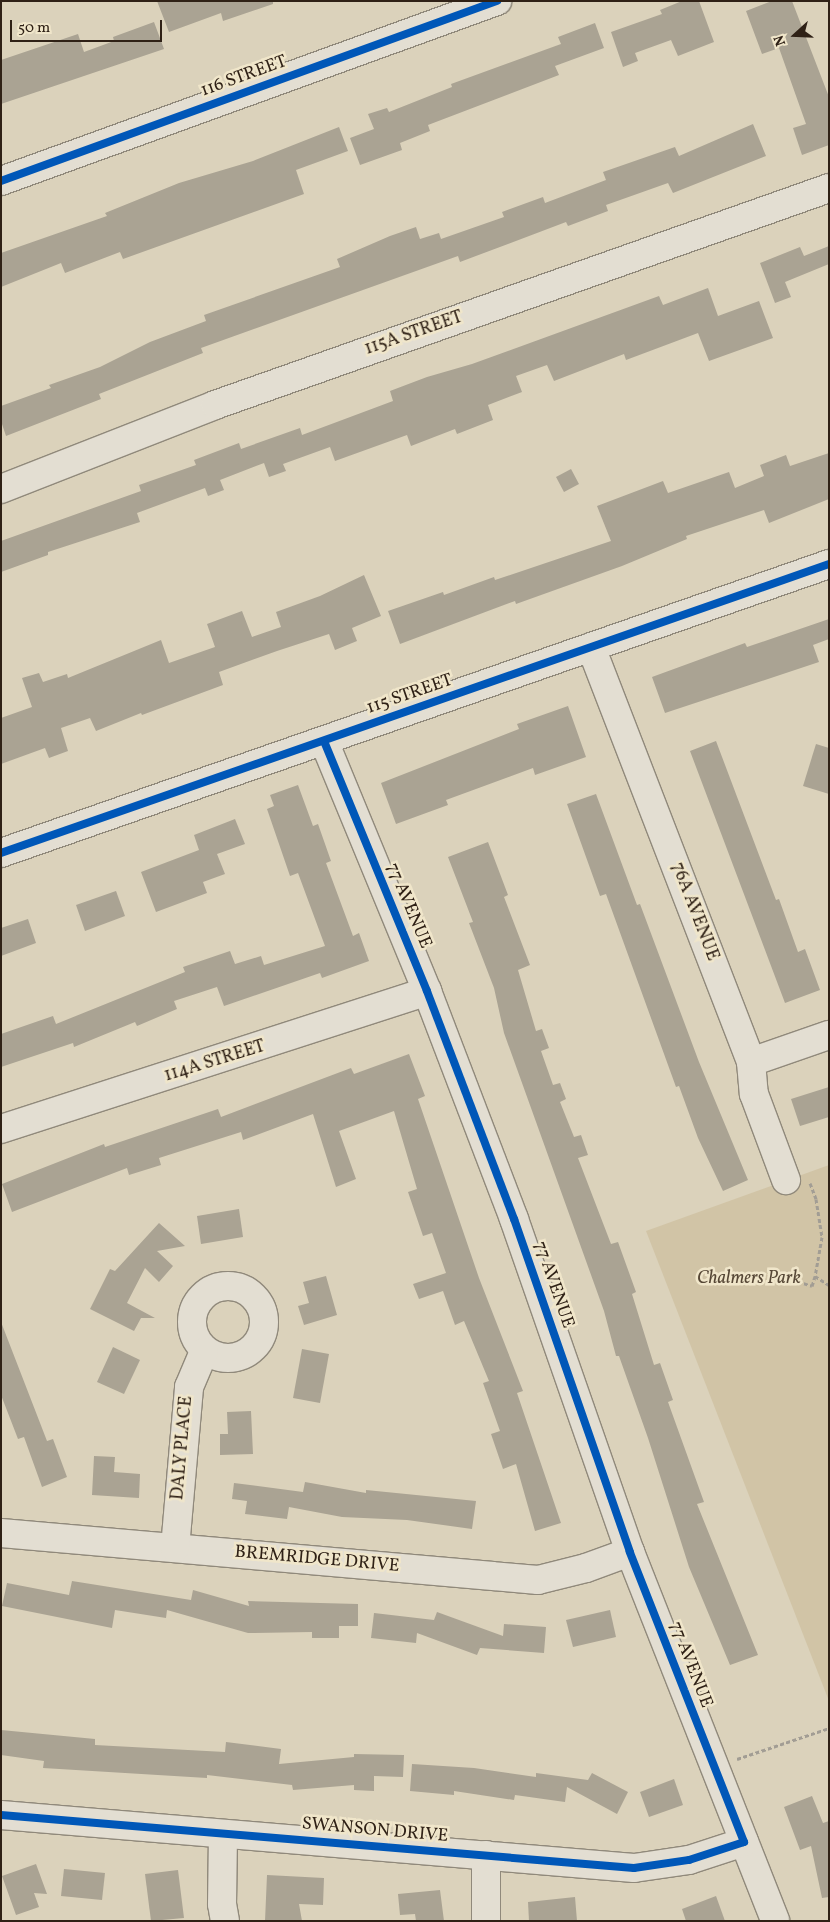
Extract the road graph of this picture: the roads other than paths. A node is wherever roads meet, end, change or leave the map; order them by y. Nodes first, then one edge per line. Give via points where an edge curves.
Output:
1 (485, 3) edge
2 (1, 181) edge
3 (829, 188) edge
4 (1, 489) edge
5 (829, 564) edge
6 (591, 647) junction
7 (324, 741) junction
8 (1, 853) edge
9 (427, 991) junction
10 (829, 1035) edge
11 (751, 1062) junction
12 (1, 1129) edge
13 (786, 1180) road end
14 (204, 1352) dead end
15 (1, 1533) edge
16 (175, 1548) junction
17 (630, 1552) junction
18 (1, 1815) edge
19 (223, 1834) junction
20 (744, 1842) junction
21 (486, 1856) junction
22 (225, 1921) edge
23 (486, 1921) edge
24 (775, 1921) edge

1 - 2 street, 116 STREET
3 - 4 street, 115A STREET via 215,405
5 - 6 street, 115 STREET
6 - 7 street, 115 STREET
6 - 11 street, 76A AVENUE
7 - 8 street, 115 STREET
7 - 9 street, 77 AVENUE
9 - 12 street, 114A STREET
9 - 17 street, 77 AVENUE via 514,1219
10 - 11 street
11 - 13 street, 76A AVENUE via 754,1094
14 - 16 street, DALY PLACE via 189,1387
15 - 16 street, BREMRIDGE DRIVE
16 - 17 street, BREMRIDGE DRIVE via 538,1580
17 - 20 street, 77 AVENUE
18 - 19 street, SWANSON DRIVE
19 - 21 street, SWANSON DRIVE
19 - 22 street via 222,1904
20 - 21 street, SWANSON DRIVE via 689,1860 634,1868
20 - 24 street, 77 AVENUE
21 - 23 street

